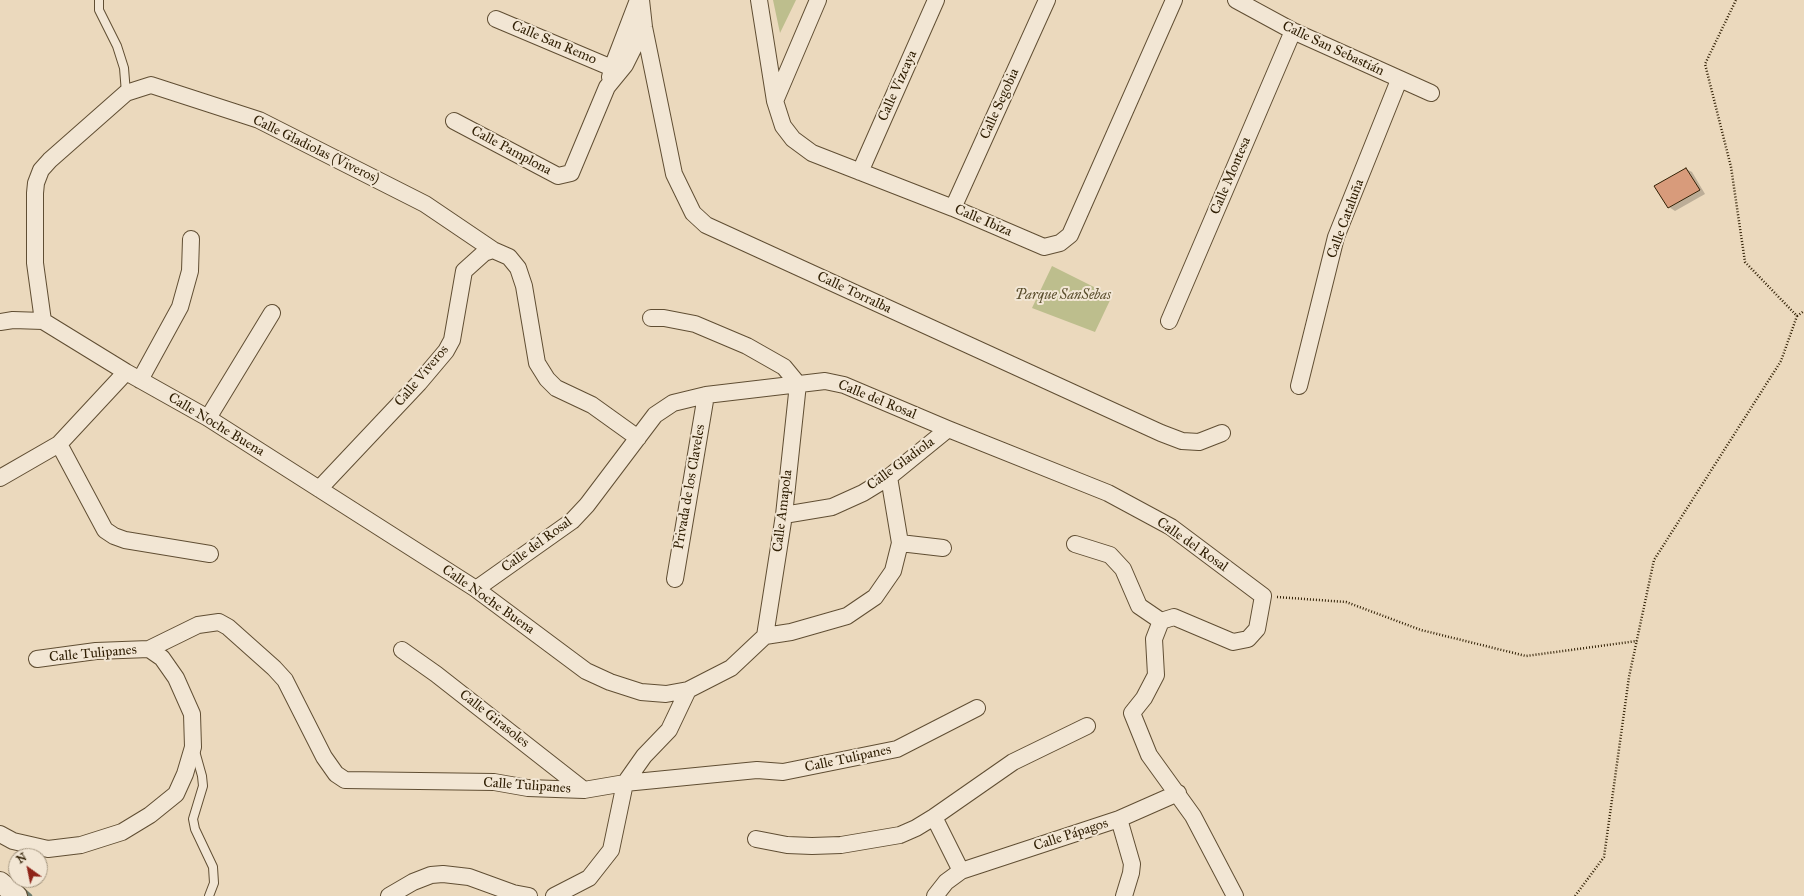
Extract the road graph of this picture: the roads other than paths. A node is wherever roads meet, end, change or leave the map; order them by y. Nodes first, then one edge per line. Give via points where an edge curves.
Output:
1 (99, 0) edge
2 (638, 0) edge
3 (641, 0) edge
4 (759, 0) edge
5 (818, 0) edge
6 (936, 0) edge
7 (1047, 0) edge
8 (1174, 0) edge
9 (1236, 0) edge
10 (496, 19) dead end
11 (644, 27) junction
12 (1293, 31) junction
13 (612, 68) junction
14 (1400, 80) junction
15 (607, 87) junction
16 (126, 93) junction
17 (1431, 93) dead end
18 (775, 101) junction
19 (454, 121) dead end
20 (860, 172) junction
21 (953, 208) junction
22 (191, 239) dead end
23 (493, 250) junction
24 (272, 314) dead end
25 (651, 318) dead end
26 (43, 320) junction
27 (1169, 321) dead end
28 (0, 322) edge
29 (126, 372) junction
30 (140, 380) junction
31 (798, 384) junction
32 (1299, 386) dead end
33 (706, 395) junction
34 (208, 418) junction
35 (948, 429) junction
36 (1222, 433) dead end
37 (638, 438) junction
38 (59, 444) junction
39 (889, 477) junction
40 (0, 478) edge
41 (319, 489) junction
42 (784, 515) junction
43 (900, 543) junction
44 (1075, 544) dead end
45 (943, 548) dead end
46 (210, 554) dead end
47 (674, 580) dead end
48 (476, 589) junction
49 (1161, 621) junction
50 (765, 636) junction
51 (149, 649) junction
52 (402, 650) dead end
53 (37, 659) dead end
54 (688, 690) junction
55 (977, 708) dead end
56 (1087, 726) dead end
57 (194, 747) junction
58 (625, 783) junction
59 (584, 790) junction
60 (1178, 793) junction
61 (934, 817) junction
62 (1118, 819) junction
63 (0, 834) edge
64 (756, 839) dead end
65 (961, 871) junction
66 (0, 882) edge
67 (17, 896) edge
68 (209, 896) edge
69 (389, 896) edge
70 (529, 896) edge
71 (554, 896) edge
72 (935, 896) edge
73 (1124, 896) edge
74 (1236, 896) edge

1 - 16 lane via 99,10 117,46 124,68
2 - 13 street, Calle Pamplona
3 - 11 street, Calle Torralba
4 - 18 street, Calle Ibiza
5 - 18 street
6 - 20 street, Calle Vizcaya
7 - 21 street, Calle Segobia
8 - 21 street, Calle Ibiza via 1070,235 1065,240 1044,247
9 - 12 street, Calle San Sebastián
10 - 13 street, Calle San Remo
11 - 15 street, Calle Pamplona via 625,66
11 - 36 street, Calle Torralba via 674,174 693,213 706,225 1161,433 1182,441 1199,442
12 - 14 street, Calle San Sebastián
12 - 27 street, Calle Montesa
13 - 15 street, Calle Pamplona
14 - 17 street, Calle San Sebastián
14 - 32 street, Calle Cataluña via 1336,237
15 - 19 street, Calle Pamplona via 573,171 567,175 558,176
16 - 23 street, Calle Gladiolas (Viveros) via 152,85 259,120 426,204
16 - 26 street via 50,160 41,170 36,183 36,263
18 - 20 street, Calle Ibiza via 783,126 793,139 812,153
20 - 21 street, Calle Ibiza
22 - 30 street via 190,272 180,307
23 - 37 street, Calle Gladiolas (Viveros) via 509,257 518,268 524,286 536,363 547,379 556,388 592,405
23 - 41 street, Calle Viveros via 484,253 464,271 452,340 446,351
24 - 34 street
25 - 31 street via 695,324 747,346 784,367
26 - 28 street
26 - 29 street, Calle Noche Buena
29 - 30 street, Calle Noche Buena
29 - 38 street
30 - 34 street, Calle Noche Buena
31 - 33 street, Calle del Rosal
31 - 35 street, Calle del Rosal via 825,381 844,385
31 - 42 street, Calle Amapola
33 - 37 street, Calle del Rosal via 673,403 655,415
33 - 47 street, Privada de los Claveles
34 - 41 street, Calle Noche Buena
35 - 39 street, Calle Gladiola
35 - 49 street, Calle del Rosal via 1115,497 1171,527 1263,596 1256,629 1248,639 1233,642 1174,617
37 - 48 street, Calle del Rosal via 572,521
38 - 40 street
38 - 46 street via 105,530 125,540
39 - 42 street, Calle Gladiola via 832,507
39 - 43 street
41 - 48 street, Calle Noche Buena
42 - 50 street, Calle Amapola
43 - 45 street
43 - 50 street via 893,571 875,597 847,616 791,632
44 - 49 street via 1110,555 1123,569 1139,606
48 - 54 street, Calle Noche Buena via 586,671 641,692 666,694
49 - 60 street via 1154,639 1156,675 1144,698 1132,713 1149,755
50 - 54 street, Calle Noche Buena via 731,668
51 - 53 street, Calle Tulipanes via 96,651
51 - 57 street, Calle Tulipanes via 162,658 176,678 192,714
51 - 59 street, Calle Tulipanes via 198,625 219,622 228,627 285,680 324,757 336,774 345,780 494,782 528,788
52 - 59 street, Calle Girasoles
54 - 58 street via 669,730 644,756
55 - 58 street, Calle Tulipanes via 897,749 783,772 757,770
56 - 61 street via 1014,762
57 - 63 street, Calle Tulipanes via 176,794 150,815 122,832 81,846 48,849 13,841
57 - 68 lane via 203,786 193,819 213,867 214,883
58 - 59 street, Calle Tulipanes
58 - 71 street via 611,850 588,878
60 - 62 street, Calle Pápagos
60 - 74 street via 1201,829
61 - 64 street via 900,835 841,845 787,845
61 - 65 street
62 - 65 street, Calle Pápagos
62 - 73 street via 1132,864
65 - 72 street, Calle Pápagos via 946,882
66 - 67 street
69 - 70 street via 413,882 442,874 469,877

